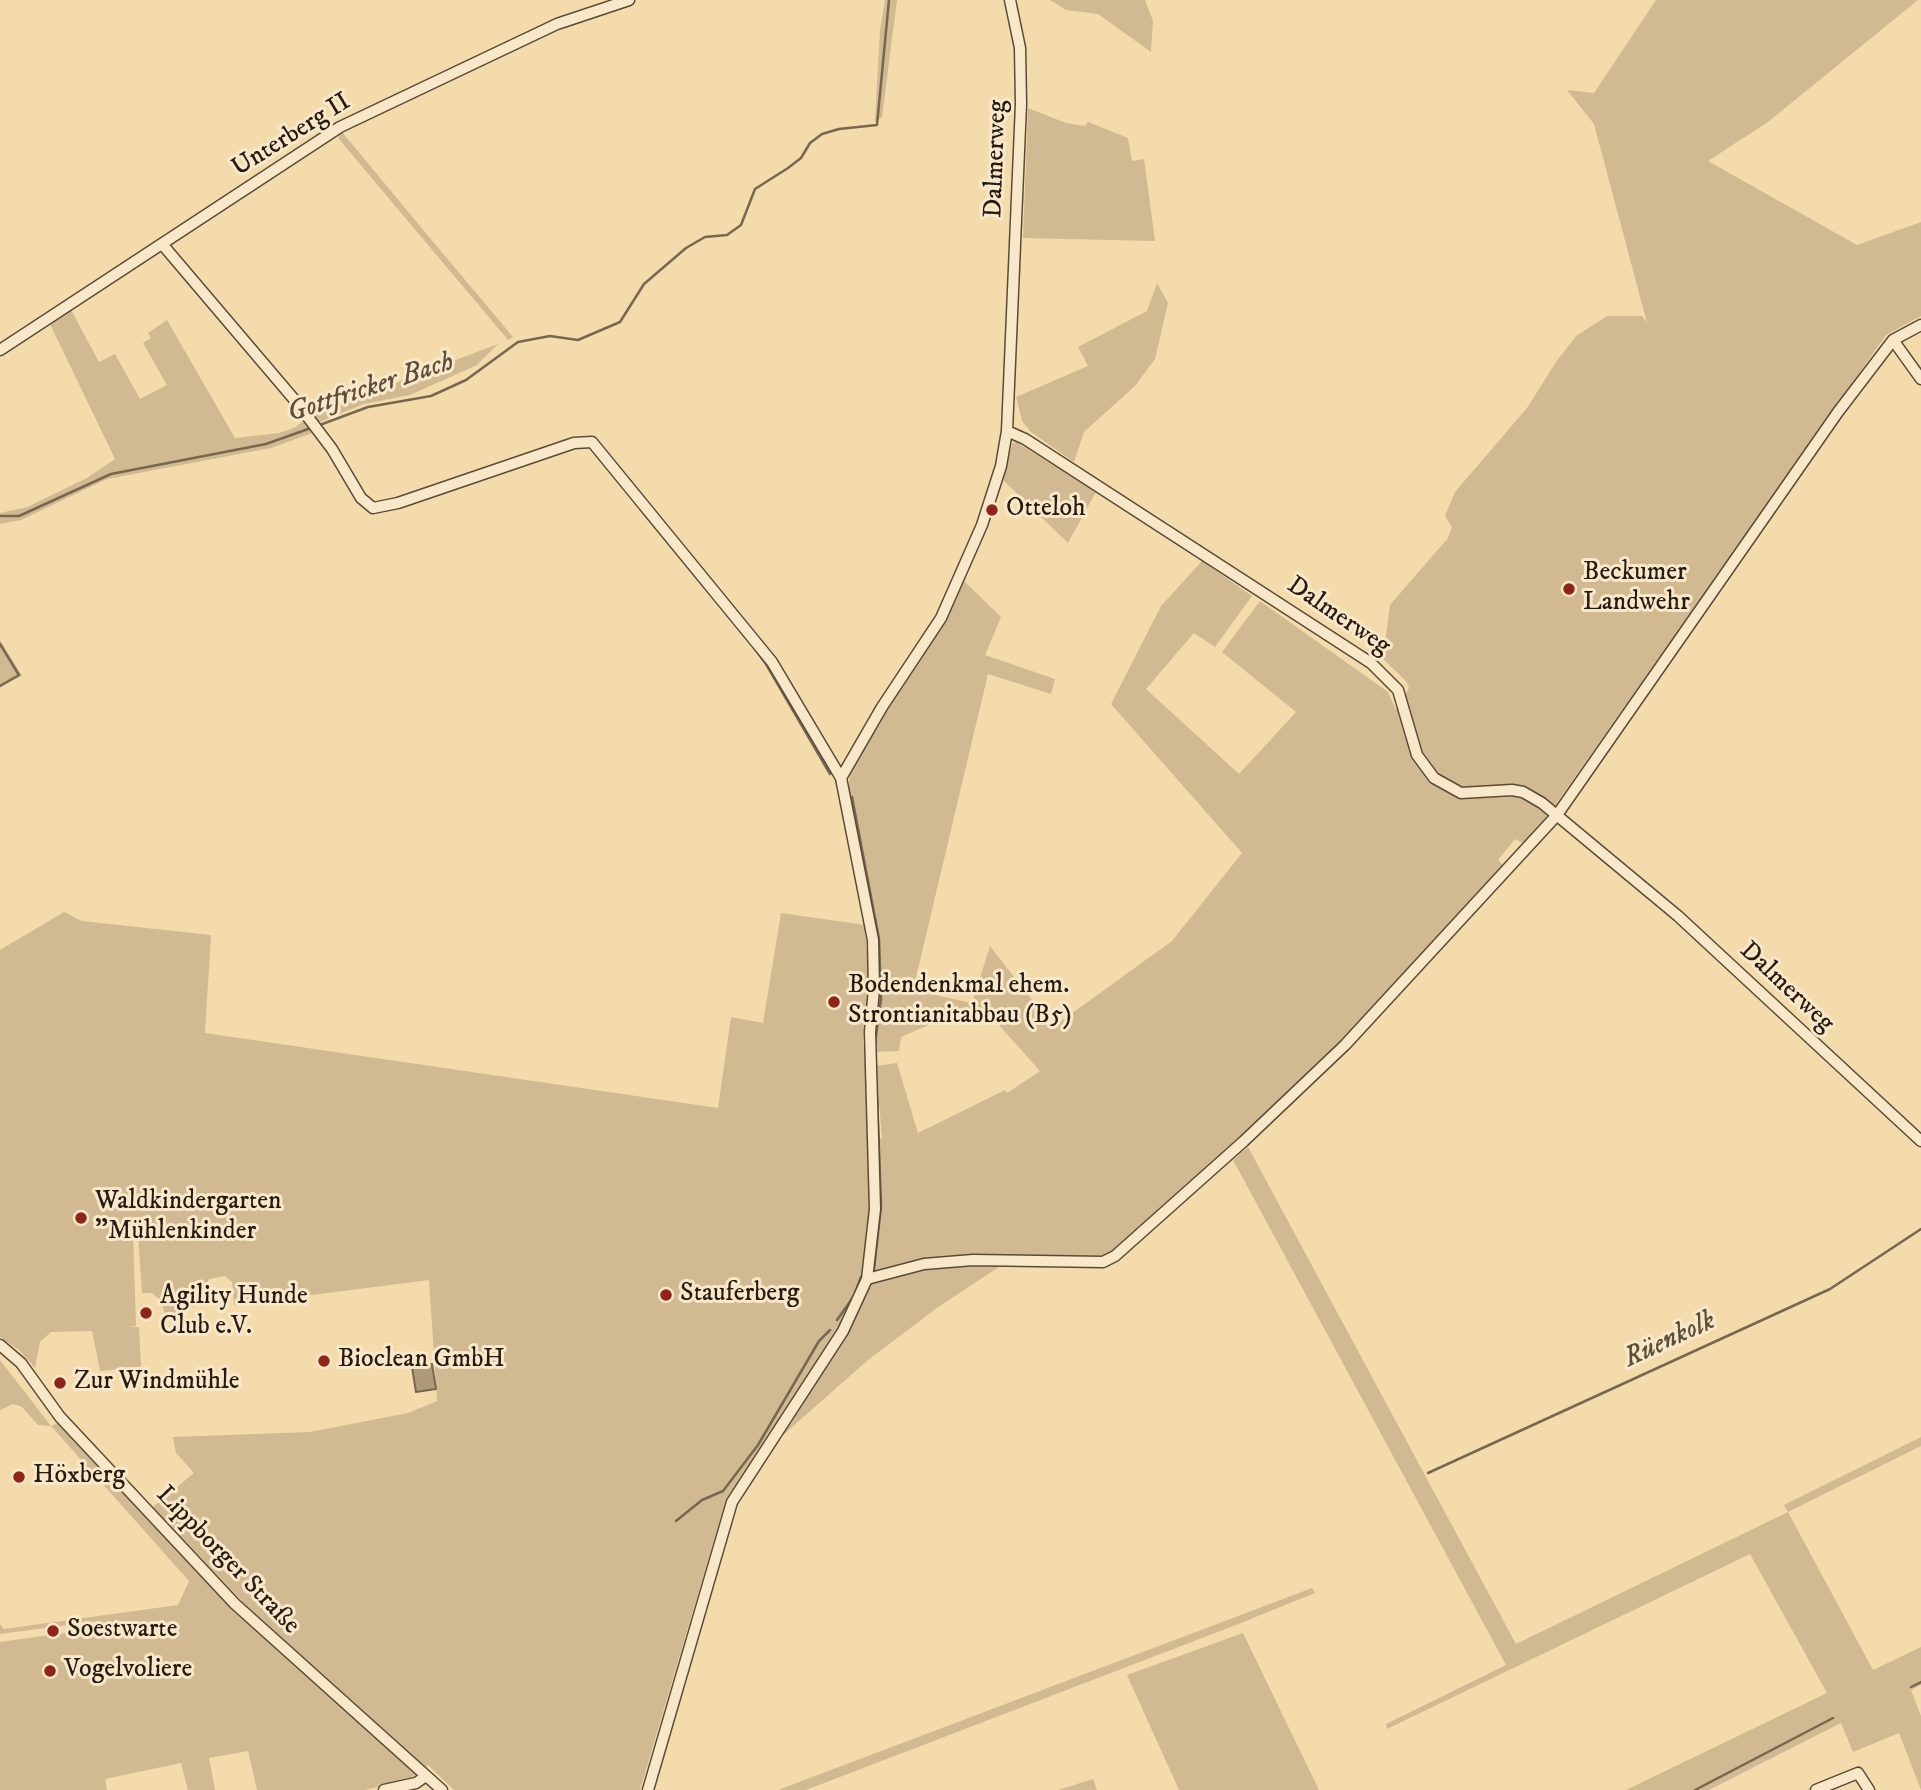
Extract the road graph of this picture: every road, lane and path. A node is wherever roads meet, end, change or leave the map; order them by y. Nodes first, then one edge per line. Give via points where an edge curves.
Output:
1 (629, 0) edge
2 (1015, 1) edge
3 (162, 244) junction
4 (1921, 325) edge
5 (1893, 340) junction
6 (0, 350) edge
7 (1921, 379) edge
8 (1007, 431) junction
9 (841, 778) junction
10 (1557, 815) junction
11 (1921, 1141) edge
12 (867, 1279) junction
13 (0, 1345) edge
14 (426, 1776) junction
15 (384, 1790) edge
16 (442, 1790) edge
17 (648, 1790) edge
18 (1816, 1790) edge
19 (1869, 1790) edge

1 - 3 street, Unterberg II via 557,24 341,127
2 - 8 street, Dalmerweg via 1021,104
3 - 6 street, Unterberg II
3 - 9 street via 298,404 361,498 373,508 574,443 592,442 772,662
4 - 5 street
5 - 7 street
5 - 10 street
8 - 9 street via 989,508 941,618
8 - 10 street, Dalmerweg via 1371,663 1398,690 1417,755 1445,788 1471,794 1523,792
9 - 12 street via 873,940 870,1032 876,1209
10 - 11 street, Dalmerweg via 1678,916
10 - 12 street via 1345,1045 1115,1256 1096,1263 973,1260 923,1264
12 - 17 street via 844,1331 732,1502
13 - 14 street, Lippborger Straße via 22,1363 60,1417 234,1604
14 - 15 street
14 - 16 street, Lippborger Straße
18 - 19 street via 1858,1773

